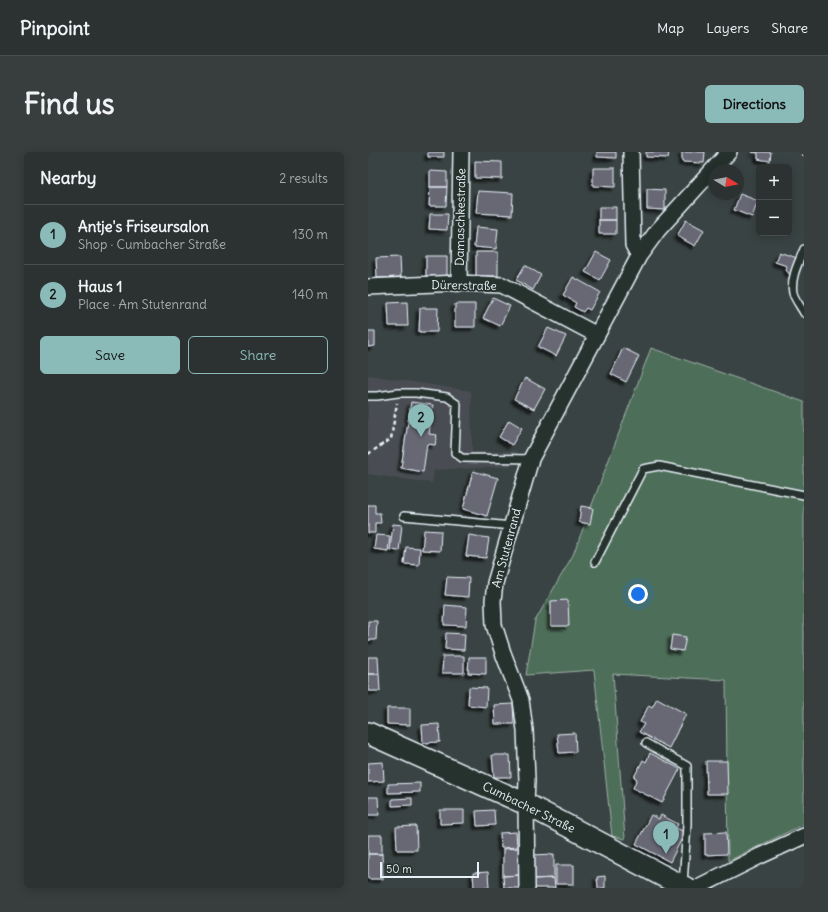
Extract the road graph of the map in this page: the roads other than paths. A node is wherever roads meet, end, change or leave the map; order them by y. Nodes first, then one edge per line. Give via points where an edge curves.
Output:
1 (461, 152) edge
2 (632, 152) edge
3 (729, 152) edge
4 (804, 249) edge
5 (639, 256) junction
6 (459, 283) junction
7 (368, 287) edge
8 (804, 313) edge
9 (597, 335) junction
10 (368, 396) edge
11 (531, 459) junction
12 (804, 495) edge
13 (404, 516) dead end
14 (512, 526) junction
15 (596, 562) dead end
16 (368, 733) edge
17 (646, 743) dead end
18 (526, 804) junction
19 (804, 836) edge
20 (527, 888) edge
21 (688, 888) edge

1 - 6 street, Damaschkestraße
2 - 5 street via 633,245
3 - 5 street, Am Stutenrand via 658,230
4 - 8 lane via 792,284
5 - 9 street, Am Stutenrand
6 - 7 street, Dürerstraße
6 - 9 street, Dürerstraße via 502,285
9 - 11 street, Am Stutenrand
10 - 11 lane via 416,392 447,397 457,404 455,453 462,458
11 - 14 street, Am Stutenrand
12 - 15 lane via 659,466 643,469
13 - 14 lane
14 - 18 street, Am Stutenrand via 495,583 494,625 521,700 525,730
16 - 18 street, Cumbacher Straße
17 - 21 lane via 687,766
18 - 20 street, Am Stutenrand
18 - 21 street, Cumbacher Straße
19 - 21 street

